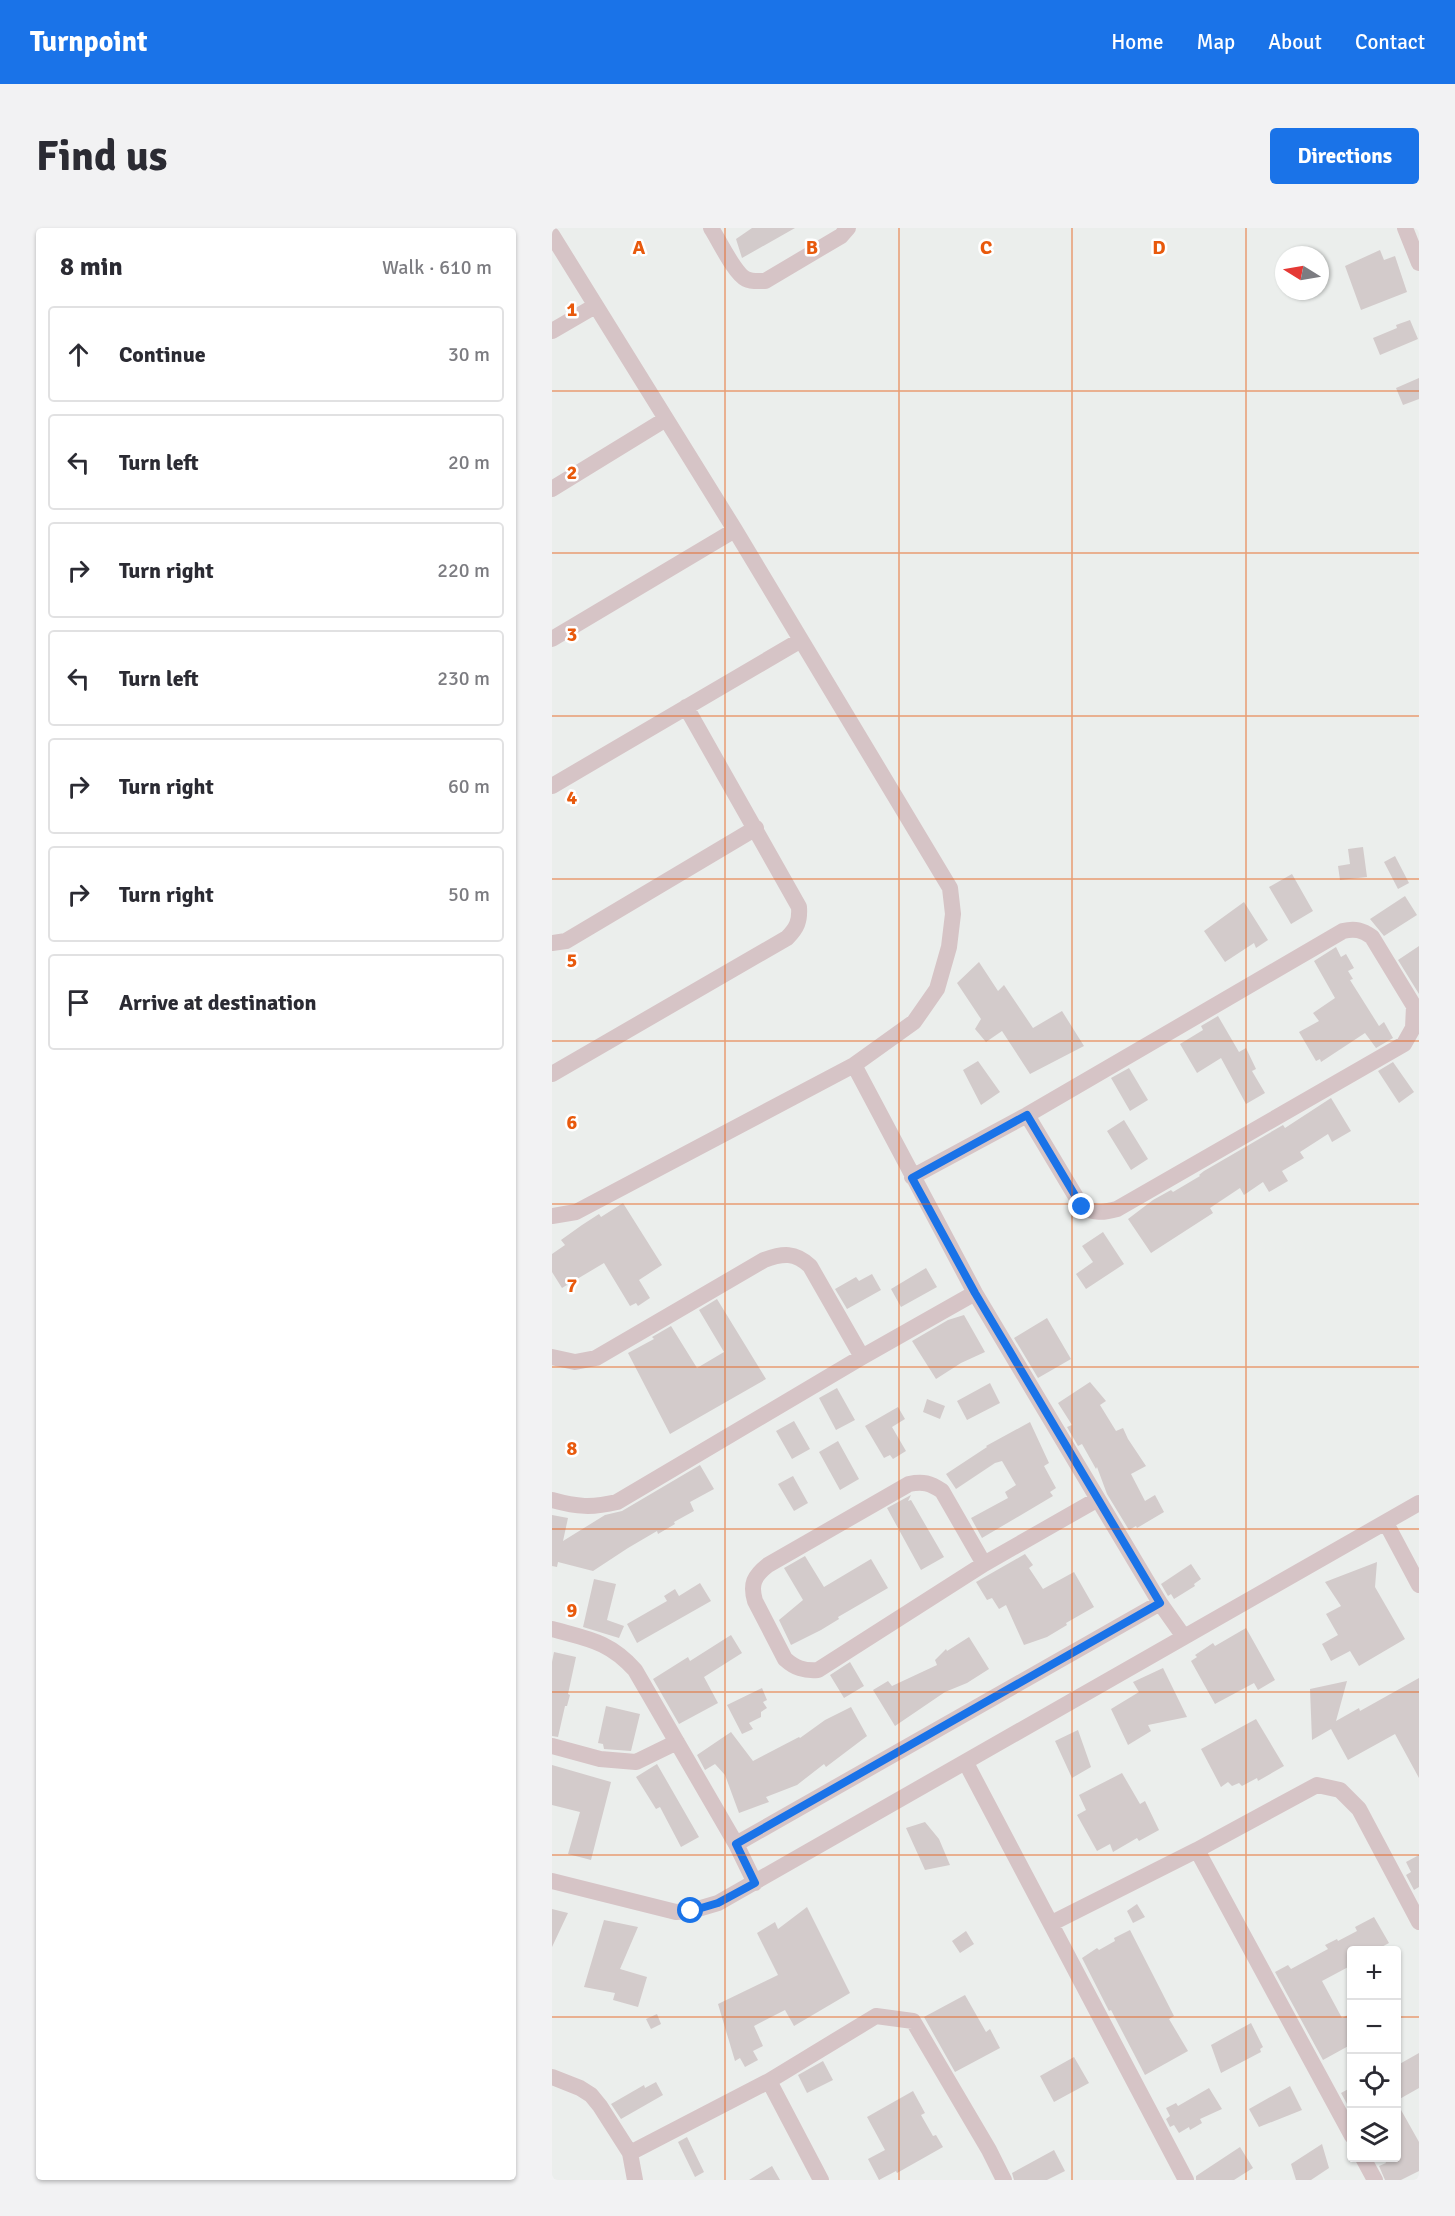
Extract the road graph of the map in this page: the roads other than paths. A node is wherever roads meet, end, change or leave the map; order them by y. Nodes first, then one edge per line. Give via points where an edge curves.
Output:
1 (711, 228) edge
2 (848, 228) edge
3 (1405, 228) edge
4 (552, 235) edge
5 (1419, 263) edge
6 (595, 306) junction
7 (552, 331) edge
8 (666, 419) junction
9 (552, 489) edge
10 (735, 530) junction
11 (552, 639) edge
12 (801, 640) junction
13 (686, 707) junction
14 (552, 786) edge
15 (756, 828) junction
16 (552, 943) edge
17 (854, 1065) junction
18 (552, 1074) edge
19 (1027, 1115) junction
20 (912, 1178) junction
21 (552, 1216) edge
22 (975, 1293) junction
23 (552, 1357) edge
24 (862, 1358) junction
25 (1098, 1499) junction
26 (552, 1500) edge
27 (1419, 1503) edge
28 (1386, 1522) junction
29 (984, 1564) junction
30 (1419, 1586) edge
31 (1160, 1603) junction
32 (552, 1629) edge
33 (1184, 1637) junction
34 (676, 1742) junction
35 (552, 1746) edge
36 (966, 1763) junction
37 (736, 1844) junction
38 (1197, 1850) junction
39 (552, 1881) edge
40 (755, 1883) junction
41 (1419, 1922) edge
42 (1052, 1923) junction
43 (552, 2077) edge
44 (769, 2081) junction
45 (1347, 2127) edge
46 (630, 2153) junction
47 (1366, 2162) edge
48 (635, 2180) edge
49 (821, 2180) edge
50 (1004, 2180) edge
51 (1186, 2180) edge
52 (1375, 2180) edge

1 - 2 street via 738,272 754,282 765,281
3 - 5 street
4 - 6 street
6 - 7 street
6 - 8 street
8 - 9 street
8 - 10 street
10 - 11 street
10 - 12 street
12 - 13 street
12 - 17 street via 950,888 953,914 949,947 937,990 914,1022
13 - 14 street
13 - 15 street
15 - 16 street via 566,941
15 - 18 street via 799,907 796,929 787,938
17 - 20 street
17 - 21 street via 576,1212
19 - 19 street via 1343,931 1353,929 1372,937 1414,1006 1413,1028 1404,1044 1104,1213 1082,1207
19 - 20 street
20 - 22 street
22 - 24 street
22 - 25 street
23 - 24 street via 575,1362 596,1358 764,1260 790,1254 810,1266
24 - 26 street via 617,1502 581,1507
25 - 29 street
25 - 31 street
27 - 28 street
28 - 30 street
28 - 33 street
29 - 29 street via 818,1670 800,1669 785,1659 752,1592 753,1580 768,1565 909,1484 920,1482 942,1491
31 - 33 street
31 - 37 street
32 - 34 street via 596,1641 621,1655 635,1670
33 - 36 street
34 - 35 street via 636,1761 600,1759
34 - 37 street
36 - 40 street
36 - 42 street
37 - 40 street
38 - 41 street via 1317,1785 1341,1790 1359,1809
38 - 42 street
38 - 45 street
39 - 40 street via 676,1912 718,1903
42 - 51 street
43 - 46 street via 591,2095
44 - 46 street
44 - 49 street
44 - 50 street via 876,2016 913,2021
46 - 48 street
47 - 52 street

